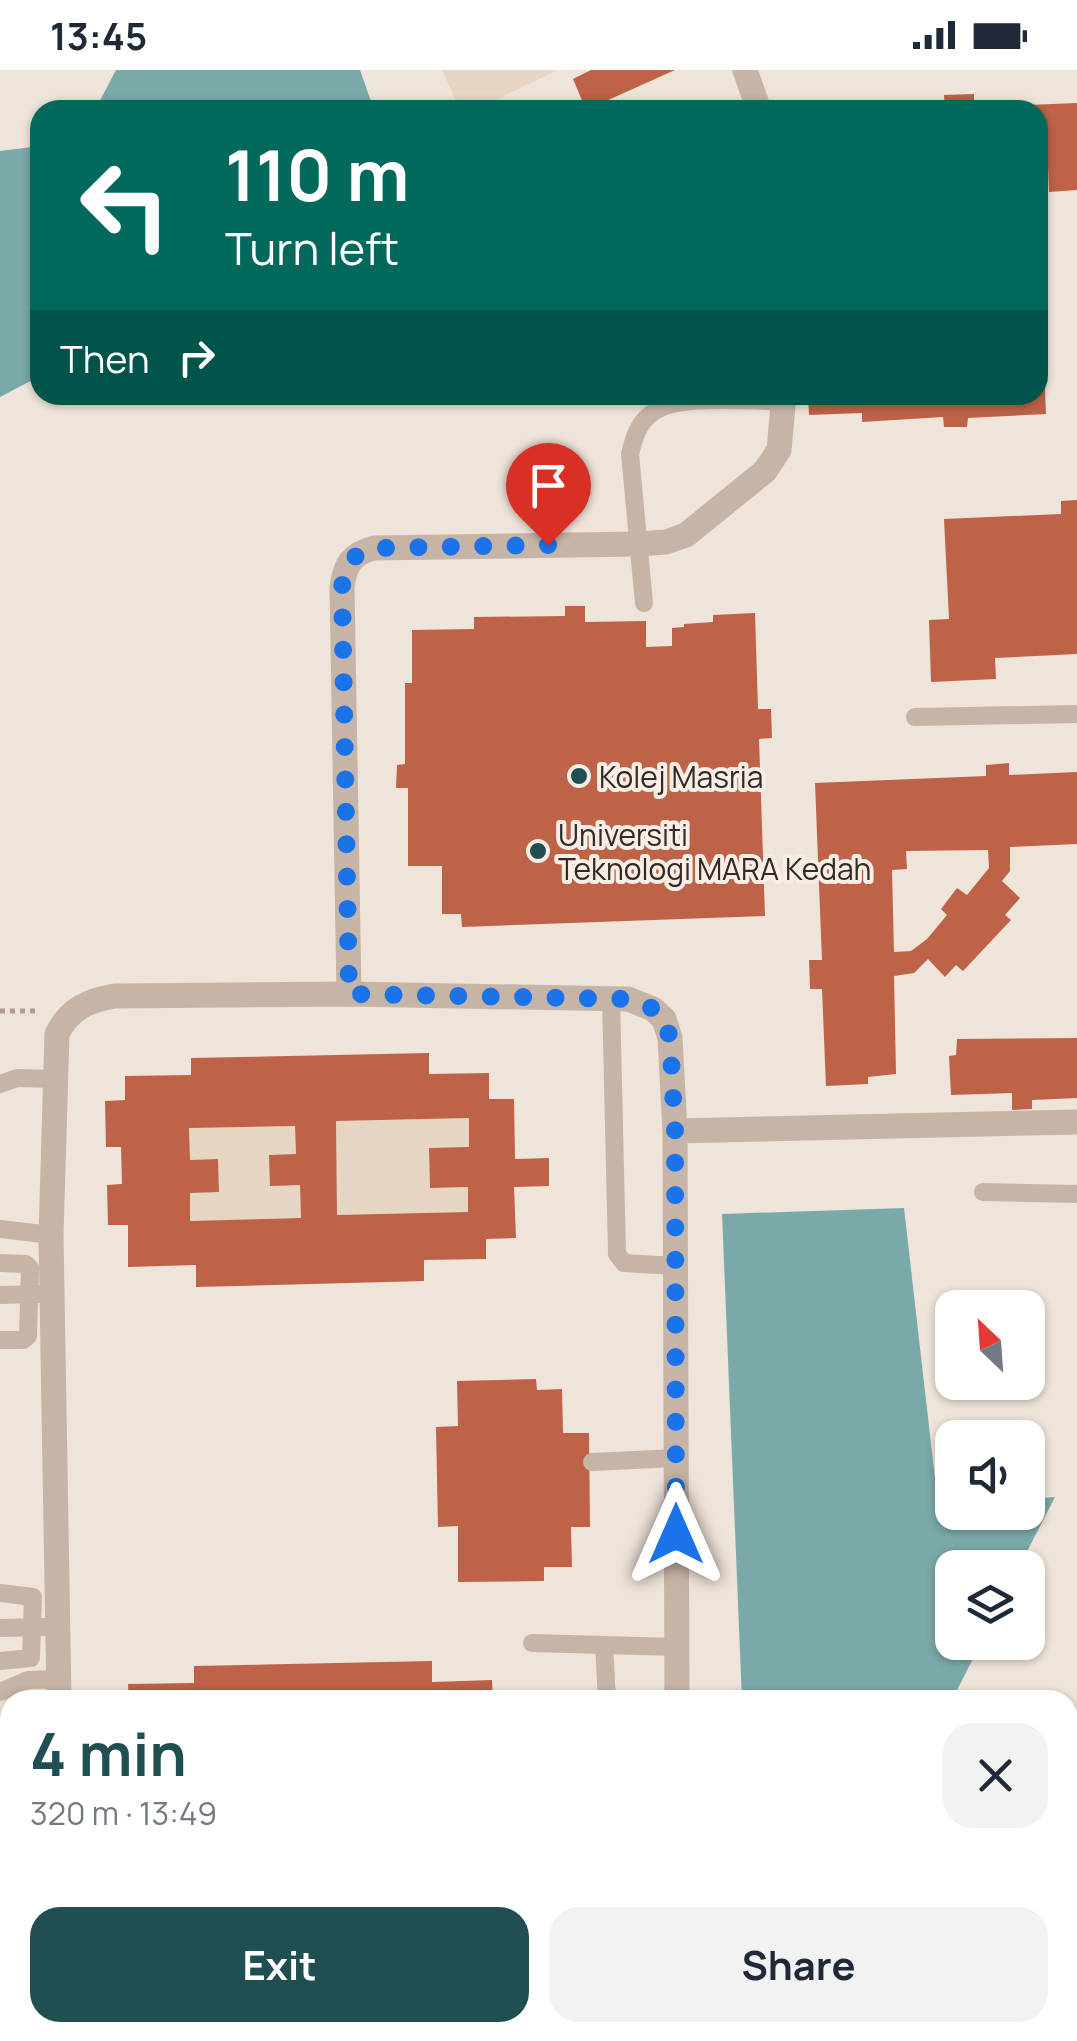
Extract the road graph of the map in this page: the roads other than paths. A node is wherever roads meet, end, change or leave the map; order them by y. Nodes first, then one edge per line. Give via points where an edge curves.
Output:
1 (745, 70) edge
2 (756, 100) edge
3 (670, 405) edge
4 (783, 405) edge
5 (638, 544) junction
6 (644, 603) dead end
7 (1077, 714) edge
8 (915, 718) dead end
9 (349, 994) junction
10 (611, 998) junction
11 (55, 1079) junction
12 (0, 1084) edge
13 (1077, 1122) edge
14 (675, 1130) junction
15 (984, 1192) dead end
16 (1077, 1194) edge
17 (0, 1228) edge
18 (51, 1234) junction
19 (0, 1263) edge
20 (675, 1266) junction
21 (42, 1294) junction
22 (0, 1295) edge
23 (0, 1340) edge
24 (676, 1458) junction
25 (592, 1462) dead end
26 (0, 1593) edge
27 (46, 1626) junction
28 (0, 1628) edge
29 (532, 1644) dead end
30 (604, 1645) junction
31 (676, 1647) junction
32 (0, 1661) edge
33 (5, 1690) edge
34 (58, 1690) edge
35 (606, 1690) edge
36 (677, 1690) edge

1 - 2 street
3 - 5 lane via 653,412 636,432 630,454
4 - 5 street via 778,450 764,471 686,535
5 - 6 lane
5 - 9 street via 374,548 352,557 342,587
7 - 8 lane
9 - 10 street
9 - 11 street via 98,999 62,1024
10 - 14 street via 642,1003 664,1019
10 - 20 lane via 617,1254 624,1263
11 - 12 lane
11 - 18 street
13 - 14 street
14 - 20 street
15 - 16 lane
17 - 18 lane
18 - 21 street
19 - 21 lane via 26,1264
20 - 24 street
21 - 22 lane
21 - 23 lane via 28,1336
21 - 27 street
24 - 25 lane
24 - 31 street
26 - 27 lane via 33,1596
27 - 28 lane
27 - 32 lane via 32,1658
27 - 34 street
29 - 30 lane
30 - 31 lane
30 - 35 lane
31 - 36 street
33 - 34 lane via 28,1680

